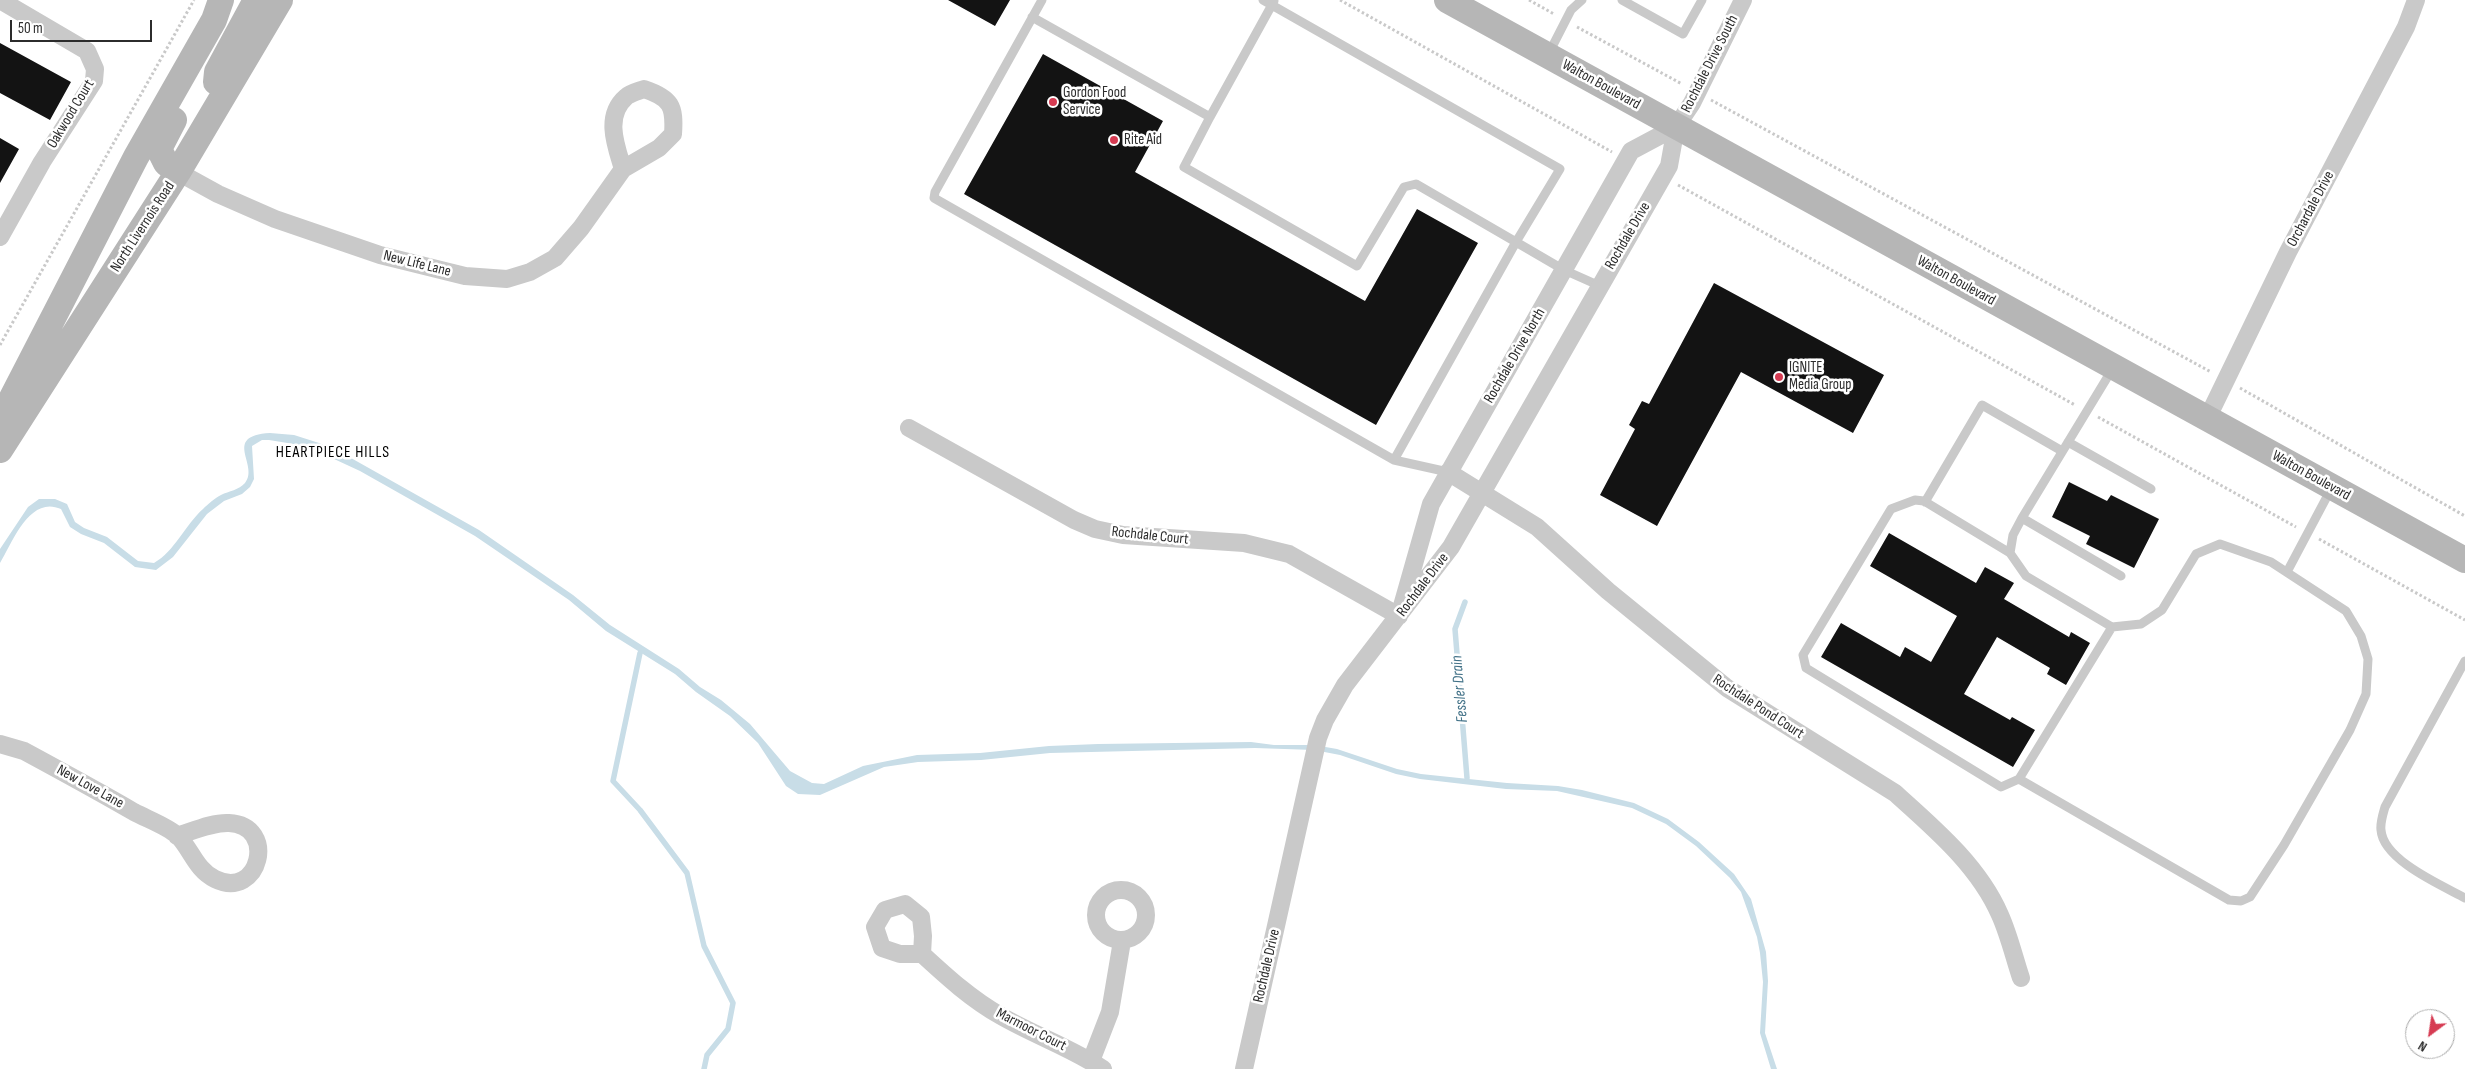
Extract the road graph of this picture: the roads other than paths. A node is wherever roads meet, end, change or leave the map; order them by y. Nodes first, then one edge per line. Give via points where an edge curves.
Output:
1 (0, 0) edge
2 (256, 0) edge
3 (280, 0) edge
4 (1042, 0) edge
5 (1263, 0) edge
6 (1447, 0) edge
7 (1582, 0) edge
8 (1622, 0) edge
9 (1702, 0) edge
10 (1743, 0) edge
11 (2416, 0) edge
12 (1274, 2) edge
13 (217, 10) edge
14 (1032, 17) junction
15 (1547, 56) junction
16 (212, 112) junction
17 (1210, 117) junction
18 (1676, 127) junction
19 (623, 169) junction
20 (178, 172) junction
21 (0, 237) edge
22 (1516, 242) junction
23 (1564, 270) junction
24 (1600, 286) junction
25 (2113, 368) junction
26 (2207, 420) junction
27 (0, 421) edge
28 (909, 428) dead end
29 (2068, 442) junction
30 (0, 450) edge
31 (2062, 451) junction
32 (1394, 460) junction
33 (1448, 472) junction
34 (2332, 488) junction
35 (2151, 489) dead end
36 (1482, 492) junction
37 (1926, 502) junction
38 (2022, 518) junction
39 (2010, 553) junction
40 (2465, 560) edge
41 (2287, 572) junction
42 (2121, 576) dead end
43 (1399, 616) junction
44 (2112, 627) junction
45 (2465, 661) edge
46 (0, 744) edge
47 (2019, 779) junction
48 (177, 836) junction
49 (2465, 898) edge
50 (1122, 941) dead end
51 (922, 954) dead end
52 (2021, 978) dead end
53 (1097, 1065) edge
54 (1244, 1069) edge

1 - 21 street, Oakwood Court via 87,51 95,69 94,81 42,162
2 - 16 main road via 217,72
3 - 16 main road, North Livernois Road
4 - 14 lane
5 - 12 lane
6 - 15 main road, Walton Boulevard
7 - 15 lane via 1571,10
8 - 9 lane via 1683,34
10 - 18 street, Rochdale Drive South
11 - 26 street, Orchardale Drive via 2406,27 2288,252
12 - 17 lane
12 - 22 lane via 1560,169
13 - 20 main road via 190,90 159,149 166,163
13 - 27 main road via 136,157
14 - 17 lane
14 - 32 lane via 934,198
15 - 18 main road, Walton Boulevard
16 - 20 main road, North Livernois Road
17 - 22 lane via 1184,167 1357,266 1404,187 1416,184
18 - 23 street, Rochdale Drive North via 1632,151
18 - 24 street, Rochdale Drive via 1669,166
18 - 25 main road, Walton Boulevard
19 - 19 street, New Life Lane via 659,148 673,134 674,112 663,95 644,89 626,97 614,114 613,133
19 - 20 street, New Life Lane via 555,258 530,272 507,279 465,276 380,255 275,219
20 - 30 main road, North Livernois Road
22 - 23 lane
22 - 32 lane
23 - 24 lane
23 - 33 street, Rochdale Drive North
24 - 36 street, Rochdale Drive
25 - 26 main road, Walton Boulevard
25 - 29 lane
26 - 34 main road, Walton Boulevard
28 - 43 street, Rochdale Court via 1074,520 1096,529 1123,535 1244,543 1289,554
29 - 31 lane
29 - 35 lane
31 - 37 lane via 1982,405
31 - 38 lane
32 - 33 lane
33 - 36 street, Rochdale Pond Court
33 - 43 street, Rochdale Drive North via 1430,504
34 - 40 main road, Walton Boulevard
34 - 41 lane
36 - 43 street, Rochdale Drive via 1451,547
36 - 52 street, Rochdale Pond Court via 1537,527 1608,591 1727,688 1895,793 1956,850 1986,891 2000,914
37 - 39 lane
37 - 47 lane via 1914,500 1891,509 1803,655 1806,668 2001,787
38 - 39 lane via 2013,536
38 - 42 lane
39 - 44 lane via 2026,576
41 - 44 lane via 2271,562 2220,544 2196,554 2162,610 2141,624
41 - 47 lane via 2346,611 2361,636 2368,659 2366,694 2345,738 2250,896 2241,901 2229,900
43 - 54 street, Rochdale Drive via 1345,685 1318,738
44 - 47 lane
45 - 49 lane via 2384,807 2380,830 2388,850 2414,870
46 - 48 street, New Love Lane via 24,751
48 - 48 street, New Love Lane via 198,866 225,884 241,881 256,866 259,855 257,843 242,824 227,822
50 - 53 street, Marmoor Court
51 - 53 street, Marmoor Court via 979,1002

